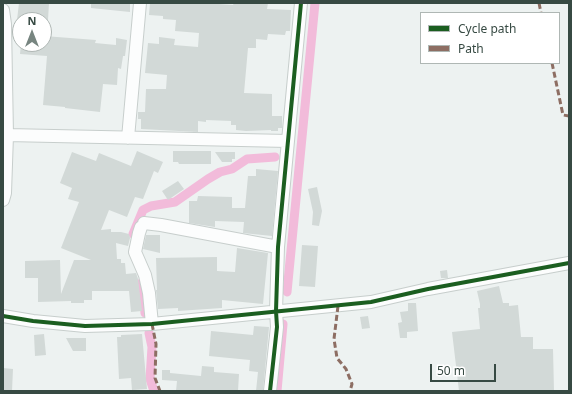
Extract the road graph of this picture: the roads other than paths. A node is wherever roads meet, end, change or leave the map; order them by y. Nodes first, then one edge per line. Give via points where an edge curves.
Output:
1 (140, 3) edge
2 (301, 3) edge
3 (3, 10) edge
4 (7, 135) junction
5 (128, 138) junction
6 (288, 141) junction
7 (3, 200) edge
8 (278, 247) junction
9 (569, 263) edge
10 (276, 311) junction
11 (3, 316) edge
12 (152, 324) junction
13 (270, 391) edge

1 - 5 street
2 - 6 street
3 - 4 street
4 - 5 street
4 - 7 street
5 - 6 street
6 - 8 street
8 - 10 street
8 - 12 street via 161,225 143,225 135,252 145,275
9 - 10 street via 371,302
10 - 12 street
10 - 13 street via 277,327
11 - 12 street via 85,326

